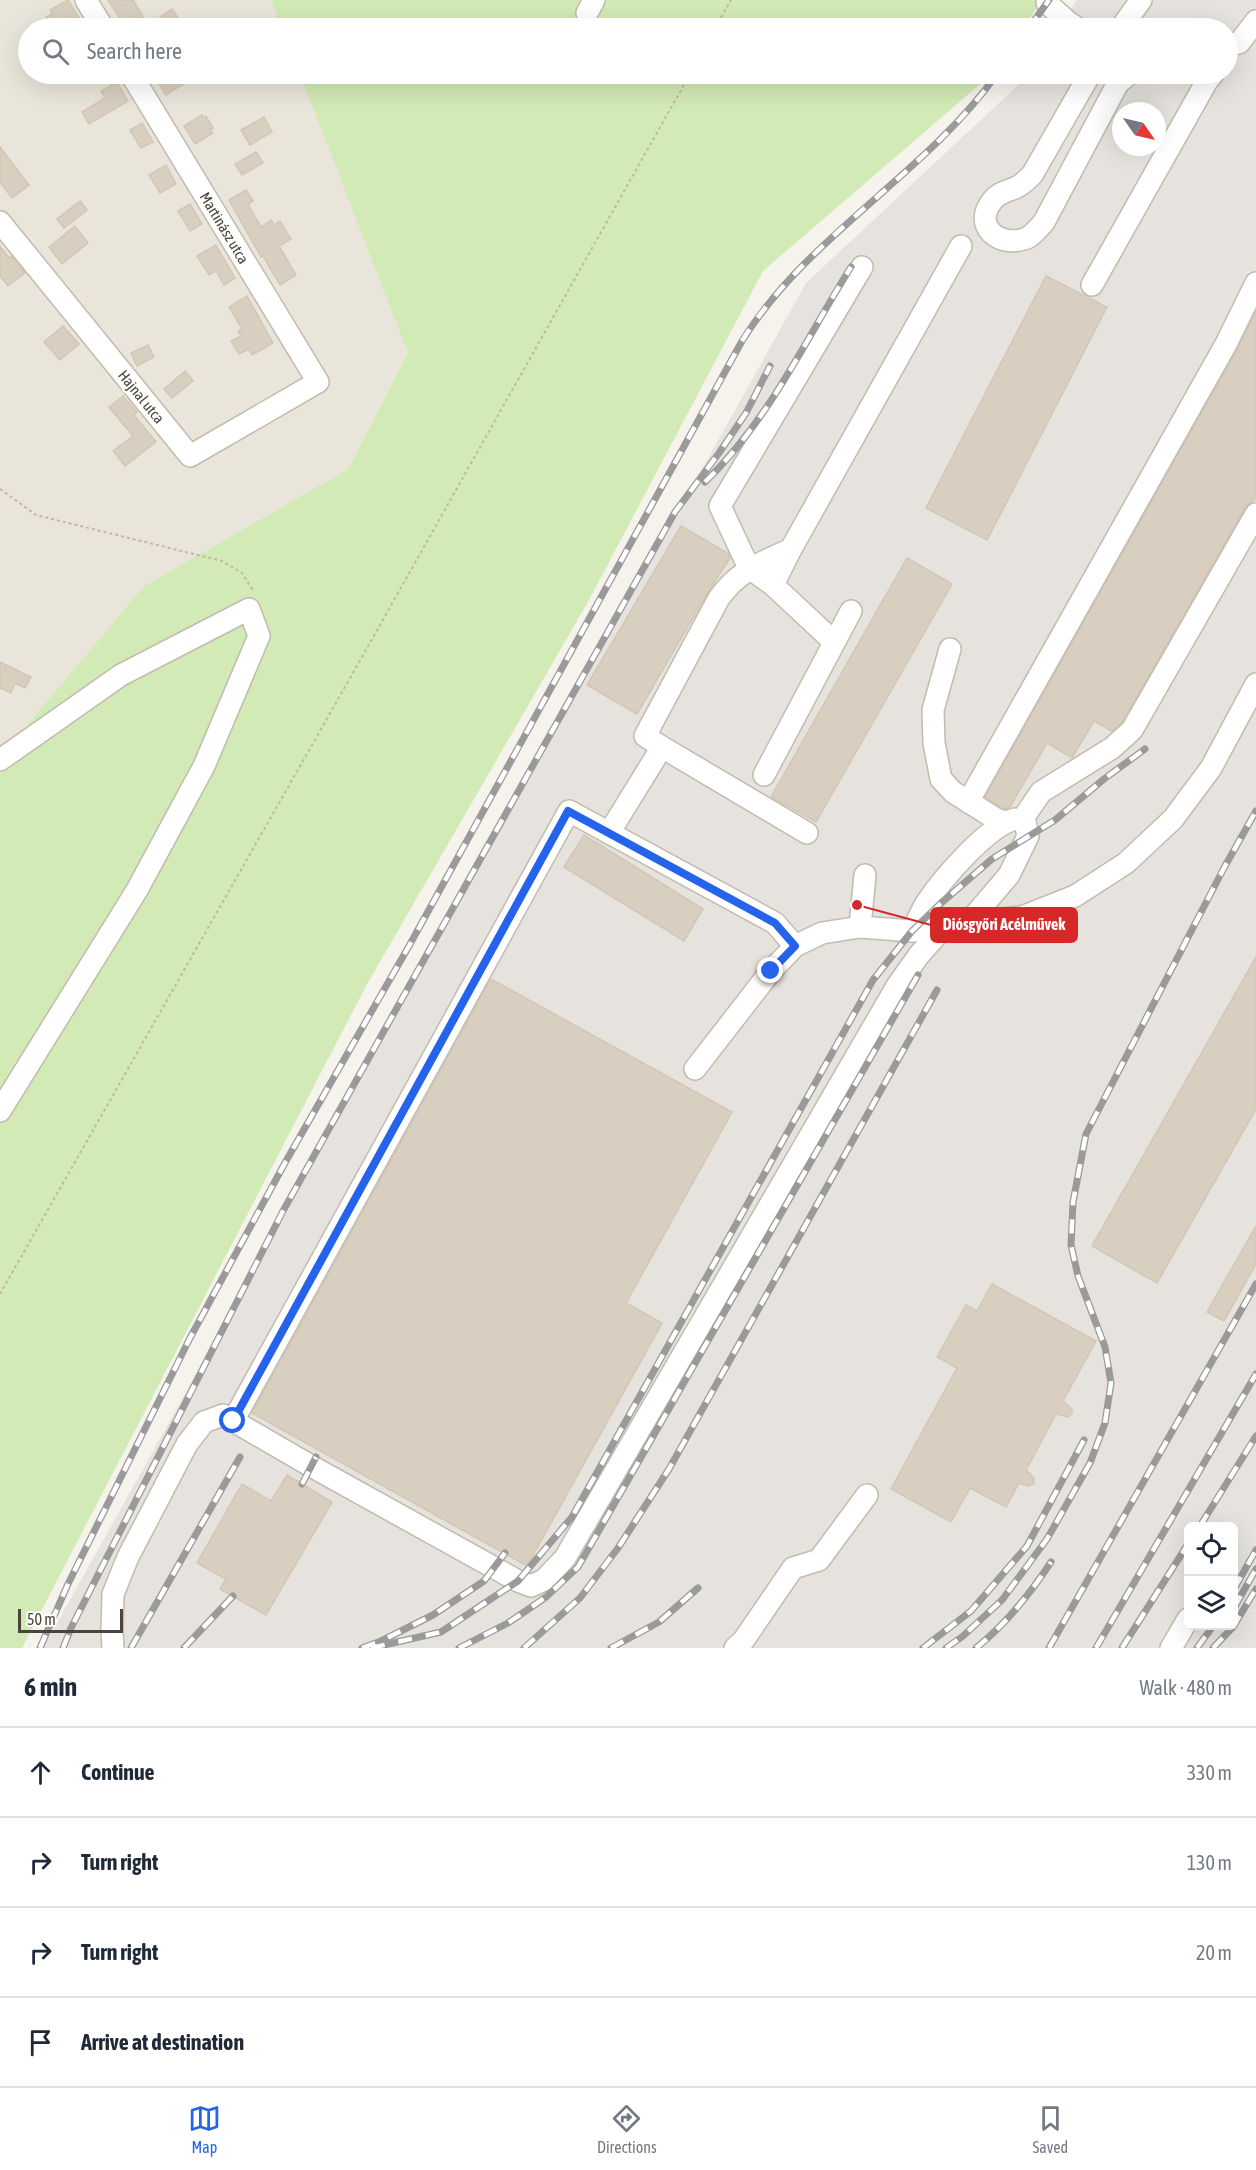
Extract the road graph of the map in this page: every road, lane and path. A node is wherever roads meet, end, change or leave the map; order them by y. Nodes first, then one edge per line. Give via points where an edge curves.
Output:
1 (86, 0) edge
2 (731, 0) edge
3 (1141, 0) edge
4 (1047, 3) dead end
5 (97, 18) edge
6 (721, 18) edge
7 (1064, 18) edge
8 (1128, 18) edge
9 (1256, 21) edge
10 (1238, 40) edge
11 (137, 84) edge
12 (684, 84) edge
13 (1084, 84) edge
14 (1119, 84) edge
15 (1205, 84) edge
16 (0, 222) edge
17 (962, 246) dead end
18 (862, 267) dead end
19 (1256, 283) edge
20 (1092, 285) dead end
21 (318, 382) joint
22 (0, 489) edge
23 (1256, 514) edge
24 (791, 549) junction
25 (749, 568) junction
26 (773, 585) junction
27 (249, 609) junction
28 (851, 611) dead end
29 (834, 642) junction
30 (950, 649) dead end
31 (943, 674) junction
32 (1256, 684) edge
33 (917, 720) dead end
34 (662, 747) junction
35 (0, 760) edge
36 (764, 775) dead end
37 (968, 802) junction
38 (1014, 819) junction
39 (609, 833) junction
40 (807, 833) dead end
41 (865, 875) dead end
42 (969, 922) junction
43 (860, 927) junction
44 (943, 928) junction
45 (912, 931) junction
46 (795, 946) junction
47 (694, 1069) dead end
48 (0, 1111) edge
49 (0, 1294) edge
50 (233, 1421) junction
51 (867, 1495) dead end
52 (1184, 1626) edge
53 (113, 1648) edge
54 (735, 1648) edge
55 (1171, 1648) edge

1 - 5 street
2 - 6 path
3 - 8 street
4 - 7 street
9 - 10 street
11 - 21 street, Martinász utca
12 - 49 path
13 - 14 street via 1032,175 1020,186 994,197 988,207 984,221 987,230 998,237 1027,238 1044,222
15 - 20 street
16 - 21 street, Hajnal utca via 190,456
17 - 24 street
18 - 25 street via 720,506
19 - 37 street via 1226,344
22 - 27 path via 36,515 222,561 242,573 254,589
23 - 38 street via 1132,730 1112,748 1041,792
24 - 25 street
24 - 26 street
25 - 26 street
25 - 34 street via 719,598 645,736
26 - 29 street
27 - 35 street via 121,675
27 - 48 street via 259,636 204,766 137,890
28 - 29 street
29 - 36 street
30 - 31 street
31 - 33 street
31 - 37 street via 933,711 939,770 941,779
32 - 42 street via 1211,768 1173,819 1126,863 1075,896 1022,917
34 - 39 street
34 - 40 street
37 - 38 street via 996,819
38 - 42 street via 1028,836 1009,874
38 - 45 street via 971,850 927,902
39 - 46 street via 775,923
39 - 50 street via 568,811
41 - 43 street
42 - 44 street
43 - 45 street
43 - 46 street via 822,933
44 - 45 street
44 - 50 street via 897,986 565,1558 544,1580 531,1586 518,1581
46 - 47 street
50 - 53 street via 223,1415 204,1422 188,1444 133,1547 113,1594
51 - 54 street via 819,1560 793,1568
52 - 55 street

